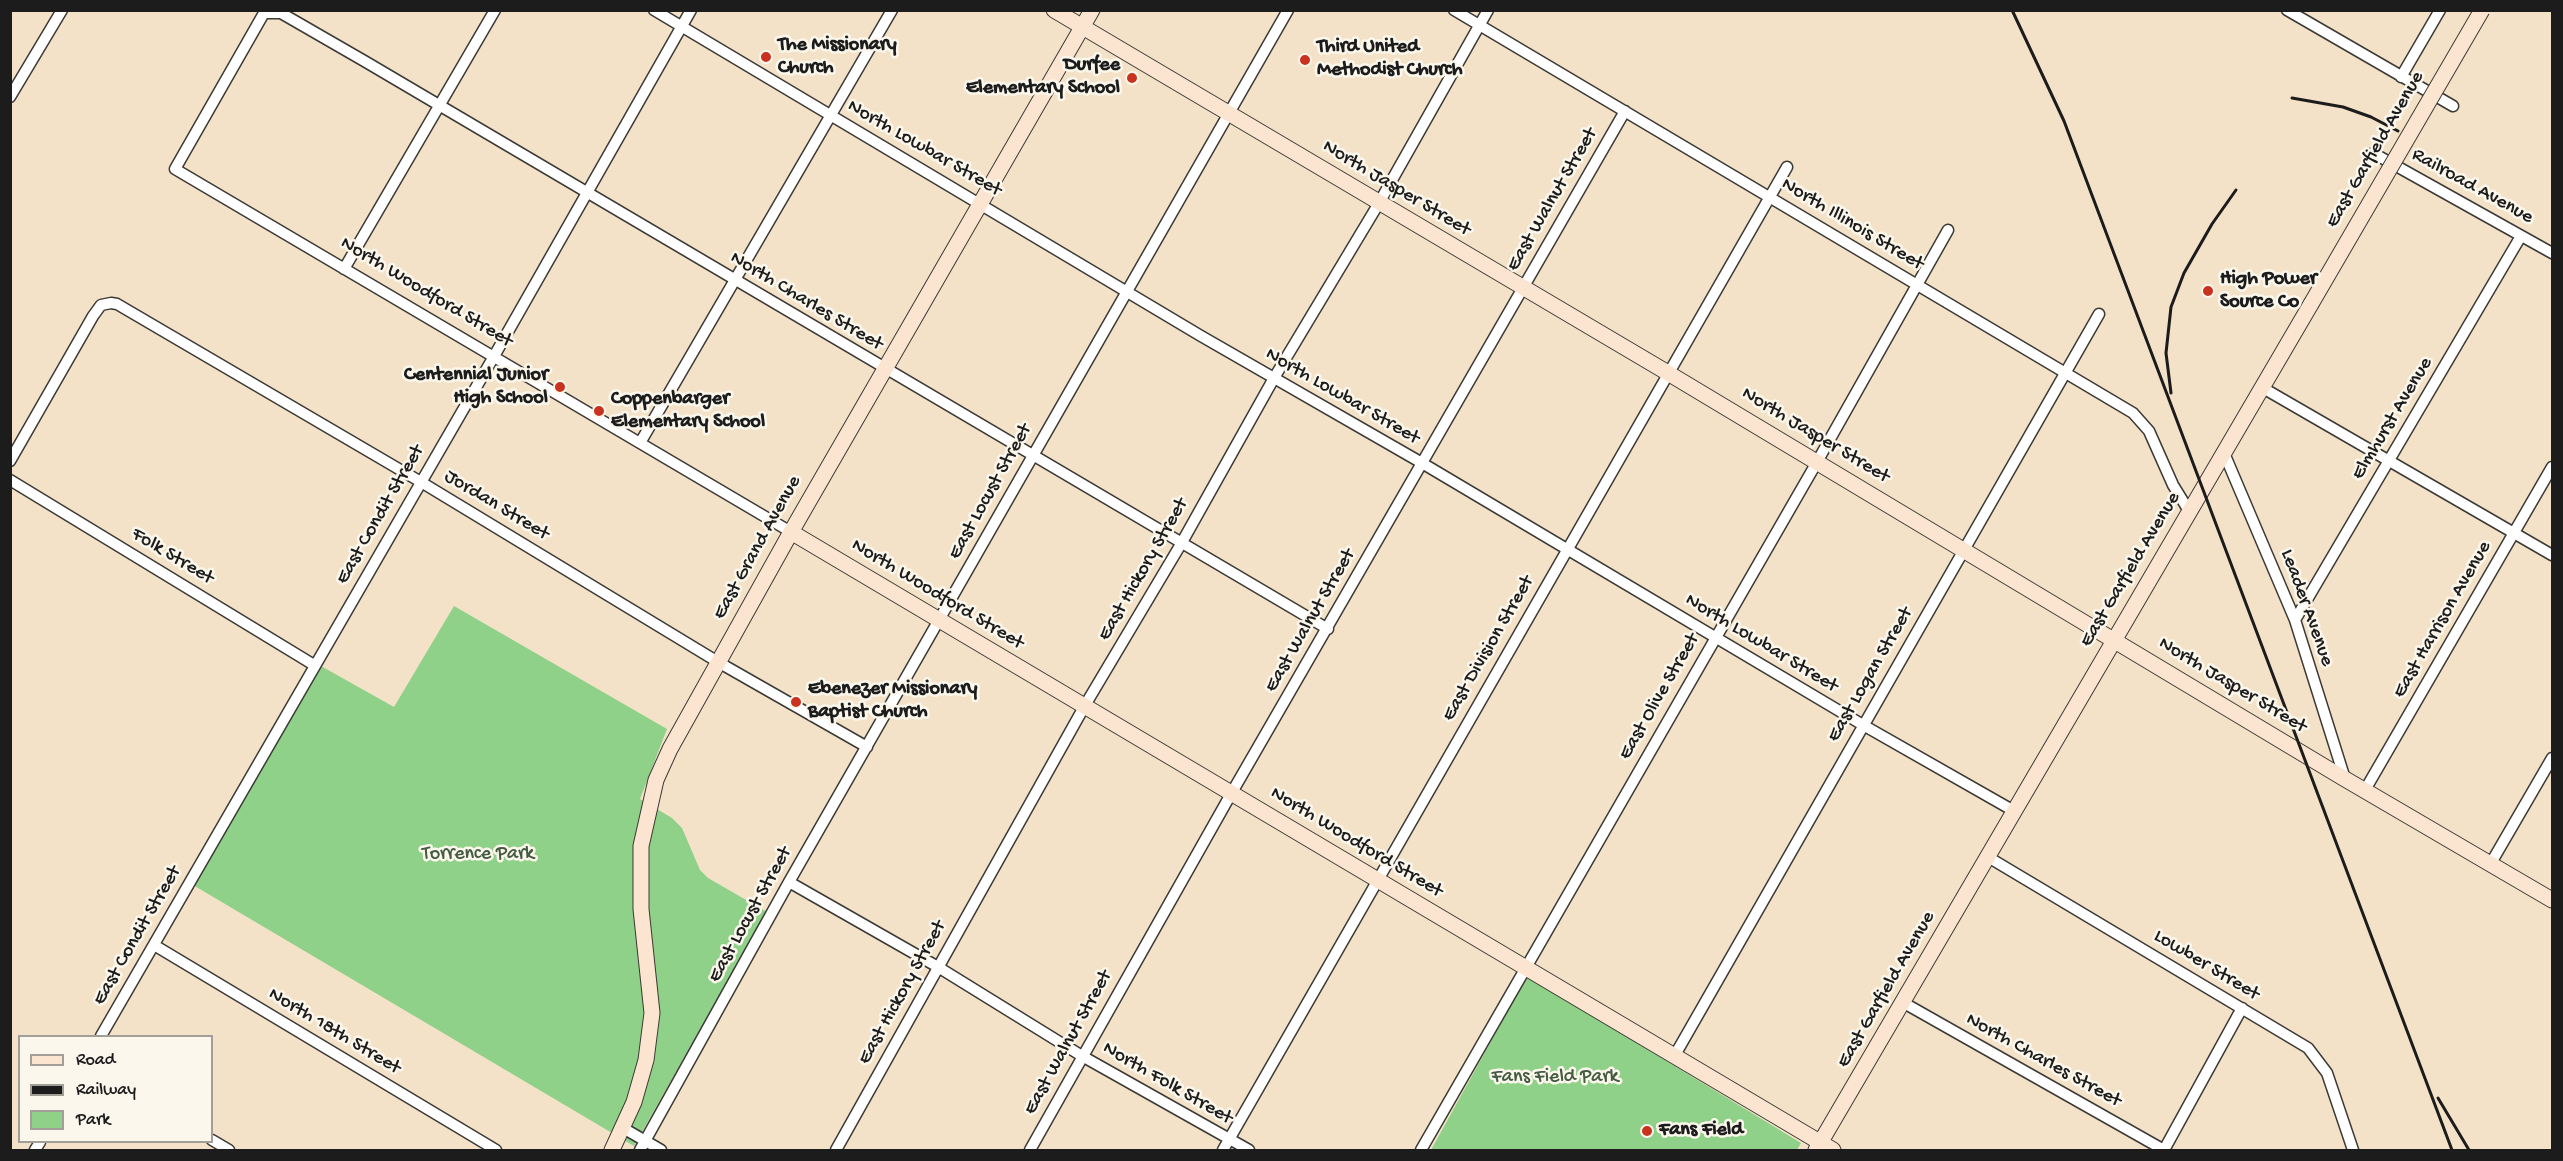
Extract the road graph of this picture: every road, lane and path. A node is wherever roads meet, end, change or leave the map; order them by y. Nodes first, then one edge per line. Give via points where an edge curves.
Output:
1 (62, 10) edge
2 (495, 10) edge
3 (654, 10) edge
4 (691, 10) edge
5 (892, 10) edge
6 (1054, 10) edge
7 (1092, 10) edge
8 (1288, 10) edge
9 (1454, 10) edge
10 (1488, 10) edge
11 (2287, 10) edge
12 (2440, 10) edge
13 (2482, 10) edge
14 (264, 13) joint
15 (1479, 26) junction
16 (682, 27) junction
17 (1083, 27) junction
18 (2401, 77) junction
19 (10, 98) edge
20 (439, 104) junction
21 (2453, 106) dead end
22 (1625, 111) junction
23 (1229, 112) junction
24 (832, 115) junction
25 (2373, 153) dead end
26 (1787, 167) dead end
27 (588, 193) junction
28 (1770, 197) junction
29 (980, 202) junction
30 (1378, 203) junction
31 (1948, 230) dead end
32 (2522, 236) junction
33 (2553, 253) edge
34 (344, 269) junction
35 (734, 280) junction
36 (1917, 285) junction
37 (1522, 288) junction
38 (1126, 290) junction
39 (2099, 314) dead end
40 (493, 358) junction
41 (884, 369) junction
42 (2065, 372) junction
43 (1668, 373) junction
44 (1274, 378) junction
45 (2263, 388) junction
46 (640, 443) junction
47 (2224, 453) junction
48 (1032, 455) junction
49 (2390, 460) junction
50 (10, 461) edge
51 (1817, 462) junction
52 (1422, 463) junction
53 (2553, 467) edge
54 (10, 480) edge
55 (421, 482) junction
56 (2189, 511) junction
57 (791, 532) junction
58 (2514, 533) junction
59 (1181, 544) junction
60 (1567, 550) junction
61 (1965, 550) junction
62 (2553, 555) edge
63 (2295, 620) junction
64 (939, 621) junction
65 (1328, 629) junction
66 (1715, 638) junction
67 (2114, 639) junction
68 (718, 662) junction
69 (314, 665) junction
70 (1084, 707) junction
71 (1863, 725) junction
72 (867, 747) junction
73 (2553, 758) edge
74 (2345, 778) junction
75 (2365, 790) junction
76 (1231, 794) junction
77 (2014, 811) junction
78 (1988, 857) junction
79 (2491, 863) junction
80 (1377, 879) junction
81 (789, 882) junction
82 (2553, 900) edge
83 (153, 945) junction
84 (938, 967) junction
85 (1525, 967) junction
86 (1904, 1003) junction
87 (2242, 1008) junction
88 (102, 1035) edge
89 (1675, 1055) junction
90 (1082, 1056) junction
91 (624, 1128) junction
92 (1229, 1139) junction
93 (213, 1141) edge
94 (643, 1146) edge
95 (1823, 1148) edge
96 (229, 1150) edge
97 (496, 1150) edge
98 (612, 1150) edge
99 (661, 1150) edge
100 (836, 1150) edge
101 (1030, 1150) edge
102 (1222, 1150) edge
103 (1249, 1150) edge
104 (1421, 1150) edge
105 (2164, 1150) edge
106 (2353, 1150) edge

1 - 19 street
2 - 20 street
3 - 16 street, North Lowbar Street
4 - 16 street, East Condit Street
5 - 24 street
6 - 17 street, North Jasper Street
7 - 17 street, East Grand Avenue
8 - 23 street, East Locust Street
9 - 15 street, North Illinois Street
10 - 15 street, East Hickory Street
11 - 18 street
12 - 18 street
13 - 45 street, East Garfield Avenue, bridge
14 - 20 street, North Charles Street via 281,13
14 - 34 street, North Woodford Street via 175,170
15 - 22 street, North Illinois Street
15 - 30 street, East Hickory Street
16 - 24 street, North Lowbar Street
16 - 27 street, East Condit Street
17 - 23 street, North Jasper Street
17 - 29 street, East Grand Avenue
18 - 21 street
20 - 27 street, North Charles Street
20 - 34 street
22 - 28 street, North Illinois Street
22 - 37 street, East Walnut Street
23 - 30 street, North Jasper Street
23 - 38 street, East Locust Street
24 - 29 street, North Lowbar Street
24 - 35 street
25 - 32 street, Railroad Avenue
26 - 28 street, East Division Street
27 - 35 street, North Charles Street
27 - 40 street, East Condit Street
28 - 36 street, North Illinois Street
28 - 43 street, East Division Street
29 - 38 street, North Lowbar Street
29 - 41 street, East Grand Avenue
30 - 37 street, North Jasper Street
30 - 44 street, East Hickory Street
31 - 36 street, East Olive Street
32 - 33 street, Railroad Avenue
32 - 49 street, Elmhurst Avenue
34 - 40 street, North Woodford Street
35 - 41 street, North Charles Street
35 - 46 street
36 - 42 street, North Illinois Street
36 - 51 street, East Olive Street
37 - 43 street, North Jasper Street
37 - 52 street, East Walnut Street
38 - 44 street, North Lowbar Street
38 - 48 street, East Locust Street
39 - 42 street, East Logan Street
40 - 46 street, North Woodford Street
40 - 55 street, East Condit Street
41 - 48 street, North Charles Street
41 - 57 street, East Grand Avenue
42 - 56 street, North Illinois Street via 2133,413 2148,431
42 - 61 street, East Logan Street
43 - 51 street, North Jasper Street
43 - 60 street, East Division Street
44 - 52 street, North Lowbar Street
44 - 59 street, East Hickory Street
45 - 47 street, East Garfield Avenue
45 - 49 street
46 - 57 street, North Woodford Street
47 - 56 street, East Garfield Avenue
47 - 63 street, Leader Avenue
48 - 59 street, North Charles Street
48 - 64 street, East Locust Street
49 - 58 street
49 - 63 street, Elmhurst Avenue
50 - 55 street, Jordan Street via 93,316 105,303 123,307
51 - 61 street, North Jasper Street
51 - 66 street, East Olive Street
52 - 60 street, North Lowbar Street
52 - 65 street, East Walnut Street
53 - 58 street, East Harrison Avenue
54 - 69 street, Folk Street
55 - 68 street, Jordan Street
55 - 69 street, East Condit Street
56 - 67 street, East Garfield Avenue
57 - 64 street, North Woodford Street
57 - 68 street, East Grand Avenue
58 - 62 street
58 - 75 street, East Harrison Avenue
59 - 65 street, North Charles Street
59 - 70 street, East Hickory Street
60 - 66 street, North Lowbar Street
60 - 80 street, East Division Street
61 - 67 street, North Jasper Street
61 - 71 street, East Logan Street
63 - 74 street, Leader Avenue
64 - 70 street, North Woodford Street
64 - 72 street, East Locust Street
65 - 76 street, East Walnut Street
66 - 71 street, North Lowbar Street
66 - 85 street, East Olive Street
67 - 74 street, North Jasper Street
67 - 77 street, East Garfield Avenue
68 - 72 street, Jordan Street
68 - 91 street, East Grand Avenue via 670,749 650,799 641,846 640,879 652,1013 646,1060
69 - 83 street, East Condit Street
70 - 76 street, North Woodford Street
70 - 84 street, East Hickory Street
71 - 77 street, North Lowbar Street
71 - 89 street, East Logan Street
72 - 81 street, East Locust Street
73 - 79 street
74 - 75 street, North Jasper Street
75 - 79 street, North Jasper Street
76 - 80 street, North Woodford Street
76 - 90 street, East Walnut Street
77 - 78 street, East Garfield Avenue
78 - 86 street, East Garfield Avenue
78 - 87 street, Lowber Street
79 - 82 street, North Jasper Street
80 - 85 street, North Woodford Street
80 - 92 street, East Division Street
81 - 84 street, North Folk Street
81 - 94 street, East Locust Street
83 - 88 street, East Condit Street
83 - 97 street, North 18th Street
84 - 90 street, North Folk Street
84 - 100 street, East Hickory Street
85 - 89 street, North Woodford Street
85 - 104 street, East Olive Street
86 - 95 street, East Garfield Avenue
86 - 105 street, North Charles Street
87 - 105 street
87 - 106 street, Lowber Street via 2308,1048 2327,1073
89 - 95 street, North Woodford Street
90 - 92 street, North Folk Street
90 - 101 street, East Walnut Street
91 - 94 street
91 - 98 street, East Grand Avenue
92 - 102 street, East Division Street
92 - 103 street, North Folk Street
93 - 96 street
94 - 99 street

